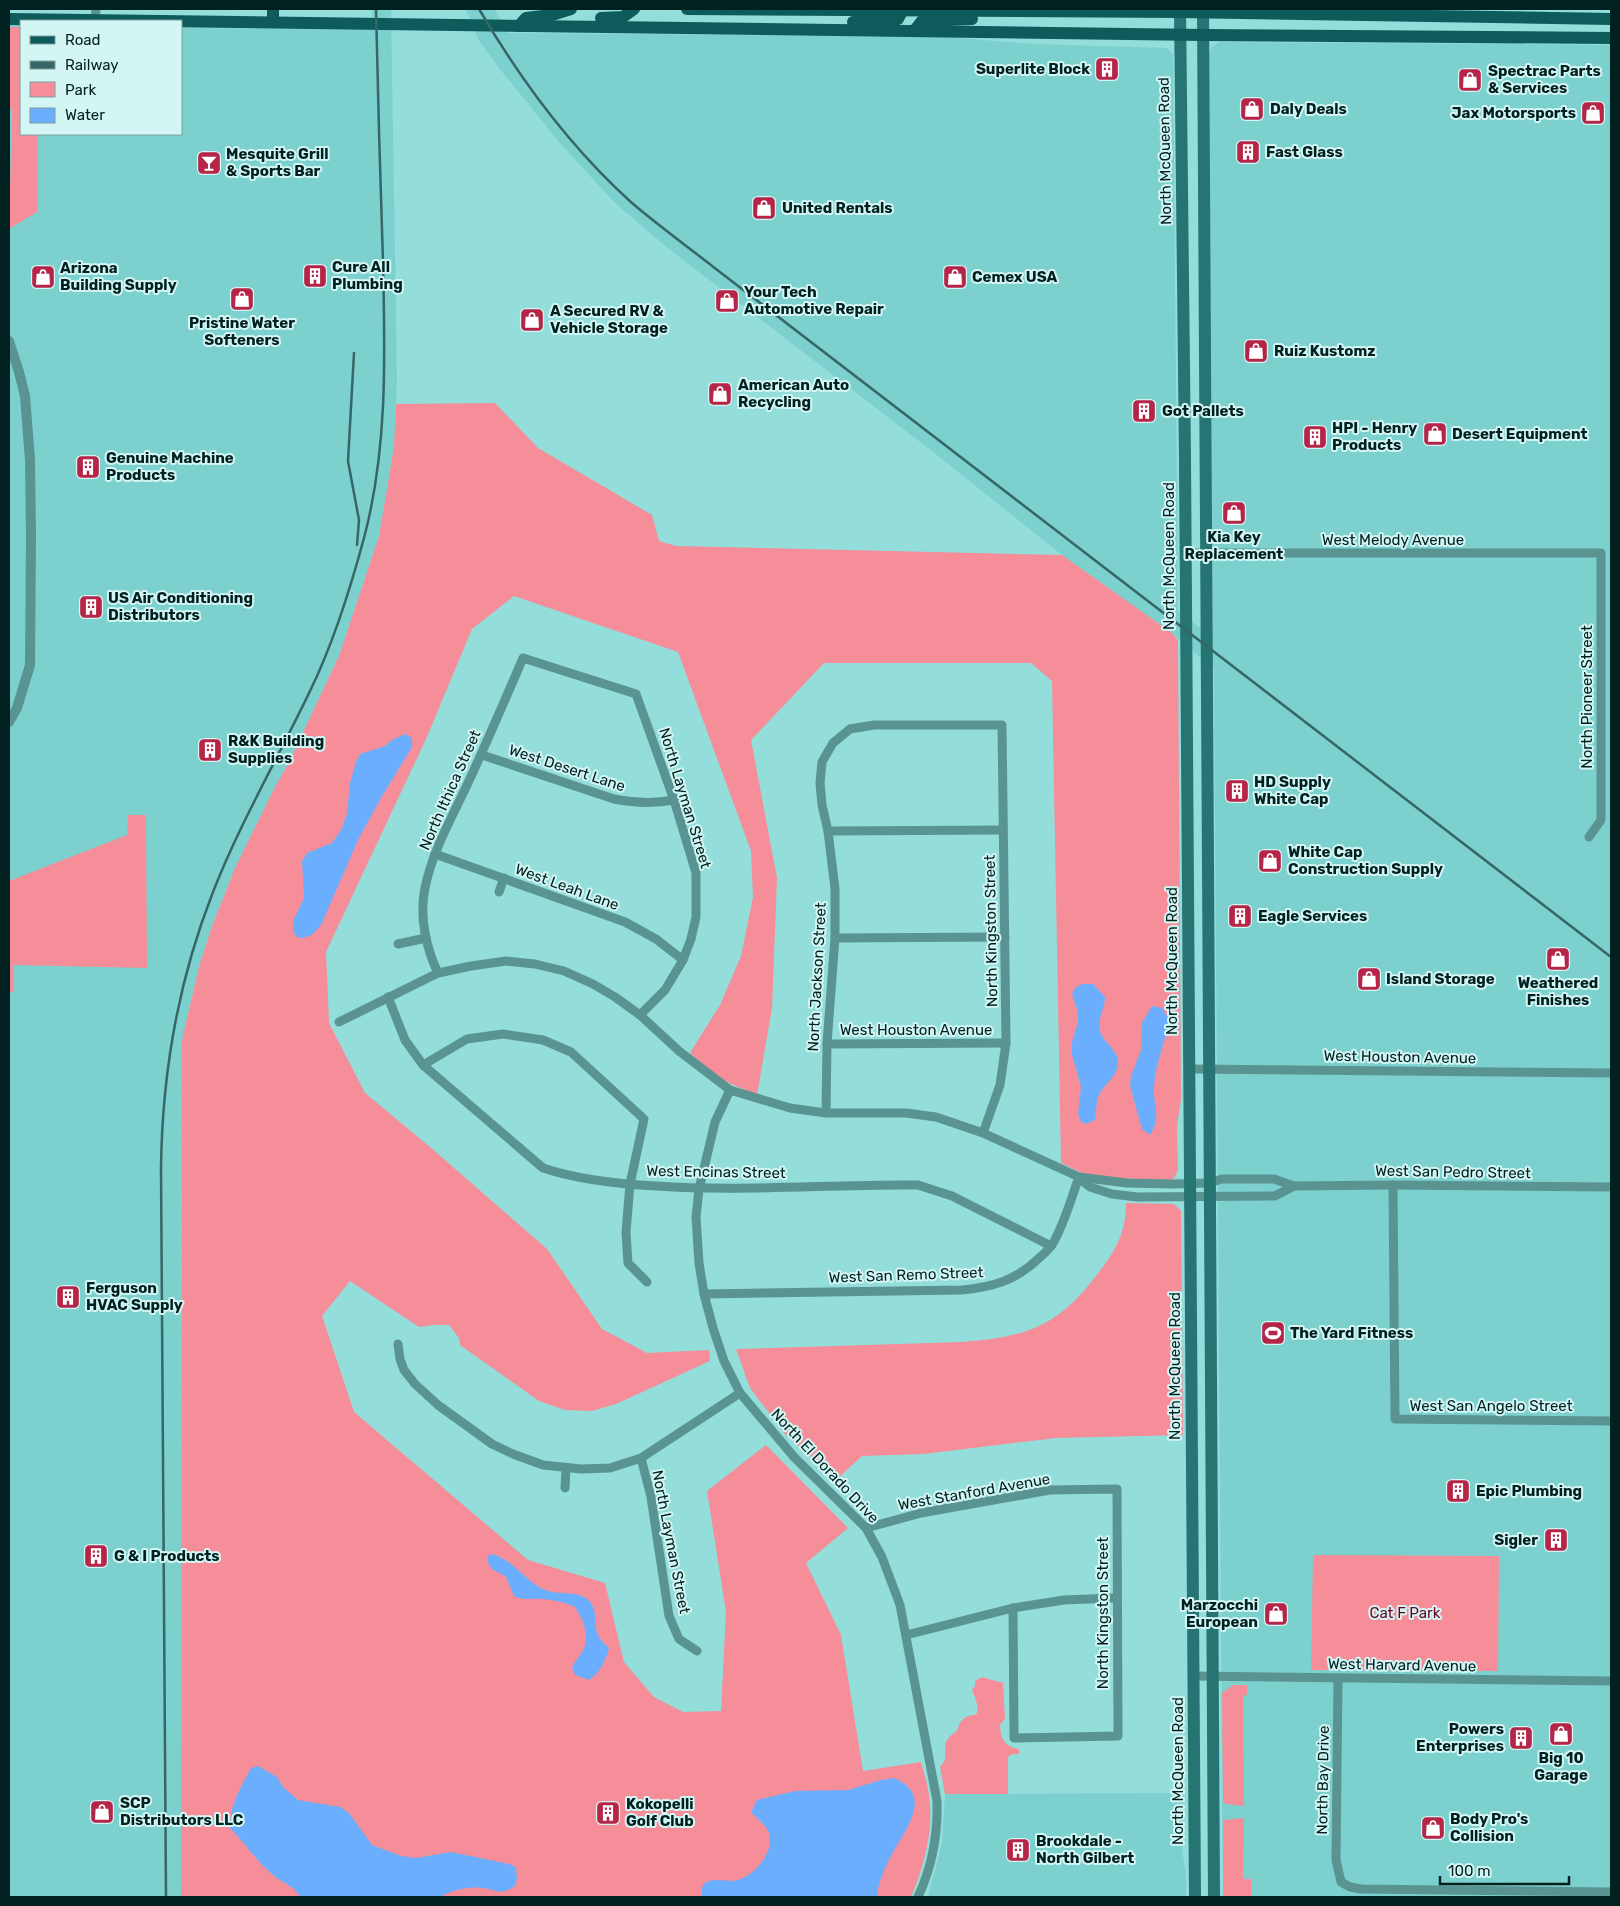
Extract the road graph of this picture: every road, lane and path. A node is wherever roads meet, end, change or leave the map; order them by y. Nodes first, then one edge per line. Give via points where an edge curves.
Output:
1 (273, 9) edge
2 (571, 9) edge
3 (634, 9) edge
4 (687, 9) edge
5 (769, 9) edge
6 (1203, 10) edge
7 (902, 11) junction
8 (1011, 11) junction
9 (95, 14) edge
10 (1447, 17) junction
11 (9, 18) edge
12 (1611, 19) edge
13 (1180, 20) edge
14 (273, 22) junction
15 (520, 26) junction
16 (580, 26) junction
17 (769, 28) junction
18 (829, 29) junction
19 (915, 30) junction
20 (1203, 31) junction
21 (1446, 36) junction
22 (1611, 38) edge
23 (1183, 255) junction
24 (1204, 255) junction
25 (9, 341) edge
26 (1186, 553) junction
27 (1601, 553) joint
28 (1205, 554) junction
29 (523, 658) joint
30 (9, 722) edge
31 (1002, 725) joint
32 (482, 755) junction
33 (674, 800) junction
34 (1207, 825) junction
35 (1187, 826) junction
36 (1003, 830) junction
37 (828, 831) junction
38 (1589, 837) dead end
39 (435, 854) junction
40 (504, 878) junction
41 (499, 892) dead end
42 (1005, 936) junction
43 (426, 938) junction
44 (835, 938) junction
45 (398, 944) dead end
46 (683, 960) junction
47 (438, 974) junction
48 (388, 997) junction
49 (640, 1015) junction
50 (339, 1022) dead end
51 (1006, 1043) junction
52 (827, 1044) junction
53 (423, 1065) junction
54 (1189, 1069) junction
55 (1209, 1069) junction
56 (1611, 1072) edge
57 (730, 1090) junction
58 (826, 1112) junction
59 (983, 1133) junction
60 (1079, 1177) junction
61 (1209, 1182) junction
62 (1190, 1183) junction
63 (630, 1184) junction
64 (1394, 1185) junction
65 (1294, 1186) junction
66 (1611, 1188) edge
67 (699, 1189) junction
68 (1190, 1197) junction
69 (1209, 1197) junction
70 (1051, 1246) junction
71 (648, 1282) dead end
72 (704, 1294) junction
73 (398, 1344) dead end
74 (740, 1393) junction
75 (1611, 1420) edge
76 (641, 1458) junction
77 (566, 1468) junction
78 (565, 1488) dead end
79 (1117, 1490) joint
80 (866, 1528) junction
81 (1116, 1598) junction
82 (1013, 1608) junction
83 (906, 1635) junction
84 (697, 1651) dead end
85 (1193, 1676) junction
86 (1213, 1677) junction
87 (1338, 1678) junction
88 (1611, 1681) edge
89 (1194, 1862) junction
90 (1214, 1862) junction
91 (1611, 1892) edge
92 (1471, 1894) edge
93 (918, 1897) edge
94 (1195, 1897) edge
95 (1214, 1897) edge

1 - 14 main road
2 - 15 main road via 526,18
3 - 16 main road via 623,17 597,19
4 - 5 main road
5 - 7 main road
5 - 17 street
6 - 10 main road
6 - 13 main road
6 - 20 main road
7 - 8 main road
7 - 18 main road via 898,19 891,21 856,22
8 - 13 main road
8 - 19 main road via 988,19 922,21
9 - 11 main road
9 - 14 main road
10 - 12 main road
10 - 21 main road
13 - 19 main road
13 - 20 main road
13 - 23 main road, North McQueen Road
14 - 15 main road
15 - 16 main road
16 - 17 main road
17 - 18 main road
18 - 19 main road
20 - 21 main road
20 - 24 main road
21 - 22 main road
23 - 24 main road
23 - 26 main road, North McQueen Road
24 - 28 main road
25 - 30 street via 25,396 31,535 30,665 17,708
26 - 28 street, West Melody Avenue
26 - 35 main road, North McQueen Road
27 - 28 street, West Melody Avenue
27 - 38 street, North Pioneer Street via 1601,820
28 - 34 main road
29 - 32 street, North Ithica Street
29 - 33 street, North Layman Street via 636,694
31 - 36 street, North Kingston Street
31 - 37 street, North Jackson Street via 874,725 850,730 833,743 822,762 821,791
32 - 33 street, West Desert Lane via 614,799 637,803
32 - 39 street, North Ithica Street
33 - 46 street, North Layman Street via 696,873 696,917
34 - 35 main road
34 - 55 main road
35 - 54 main road, North McQueen Road
36 - 37 street
36 - 42 street, North Kingston Street
37 - 44 street, North Jackson Street via 835,890
39 - 40 street, West Leah Lane
39 - 43 street, North Ithica Street via 424,890
40 - 41 street
40 - 46 street, West Leah Lane via 625,922 656,939
42 - 44 street
42 - 51 street, North Kingston Street
43 - 45 street
43 - 47 street, North Ithica Street via 429,955
44 - 52 street, North Jackson Street
46 - 49 street, North Layman Street via 665,990
47 - 48 street, West San Pedro Street
47 - 49 street, West San Pedro Street via 506,961 535,964 564,971 593,984
48 - 50 street, West San Pedro Street
48 - 53 street, West Encinas Street via 405,1040
49 - 57 street, West San Pedro Street via 678,1051
51 - 52 street, West Houston Avenue
51 - 59 street, North Kingston Street via 1000,1085
52 - 58 street, North Jackson Street
53 - 63 street, West Encinas Street via 543,1168
53 - 63 street via 467,1039 503,1034 543,1040 571,1052 644,1119
54 - 55 street, West Houston Avenue
54 - 62 main road, North McQueen Road
55 - 56 street, West Houston Avenue
55 - 61 main road
57 - 58 street, West San Pedro Street via 790,1108
57 - 67 street, North El Dorado Drive via 715,1122
58 - 59 street, West San Pedro Street via 906,1113 936,1118
59 - 60 street, West San Pedro Street
60 - 62 street, West San Pedro Street via 1126,1183
60 - 68 street, West San Pedro Street via 1090,1188 1112,1194
60 - 70 street, West San Remo Street
61 - 62 street, West San Pedro Street
61 - 65 street, West San Pedro Street via 1274,1179
61 - 69 main road
62 - 68 main road, North McQueen Road
63 - 67 street, West Encinas Street
63 - 71 street via 626,1232 628,1263
64 - 65 street, West San Pedro Street
64 - 66 street, West San Pedro Street
64 - 75 street, West San Angelo Street via 1395,1419
65 - 69 street, West San Pedro Street via 1275,1196
67 - 70 street, West Encinas Street via 918,1186 952,1196
67 - 72 street, North El Dorado Drive via 696,1217
68 - 69 street, West San Pedro Street
68 - 85 main road, North McQueen Road
69 - 86 main road
70 - 72 street, West San Remo Street via 1030,1266 1002,1283 982,1288
72 - 74 street, North El Dorado Drive via 718,1344
73 - 77 street via 404,1370 438,1405 492,1444 543,1465
74 - 76 street
74 - 80 street, North El Dorado Drive via 794,1457
76 - 77 street via 610,1468
76 - 84 street, North Layman Street via 651,1497 669,1616 679,1639
77 - 78 street
79 - 80 street, West Stanford Avenue via 1050,1490 921,1513
79 - 81 street, North Kingston Street
80 - 83 street, North El Dorado Drive via 882,1557 900,1605
81 - 82 street via 1064,1600
81 - 82 street, North Kingston Street via 1118,1736 1014,1738
82 - 83 street
83 - 93 street, North El Dorado Drive via 938,1802 932,1860
85 - 86 street, West Harvard Avenue
85 - 89 main road, North McQueen Road
86 - 87 street, West Harvard Avenue
86 - 90 main road
87 - 88 street, West Harvard Avenue
87 - 92 street, North Bay Drive via 1336,1860 1341,1882 1362,1890
89 - 90 main road
89 - 94 main road, North McQueen Road
90 - 95 main road
91 - 92 street

